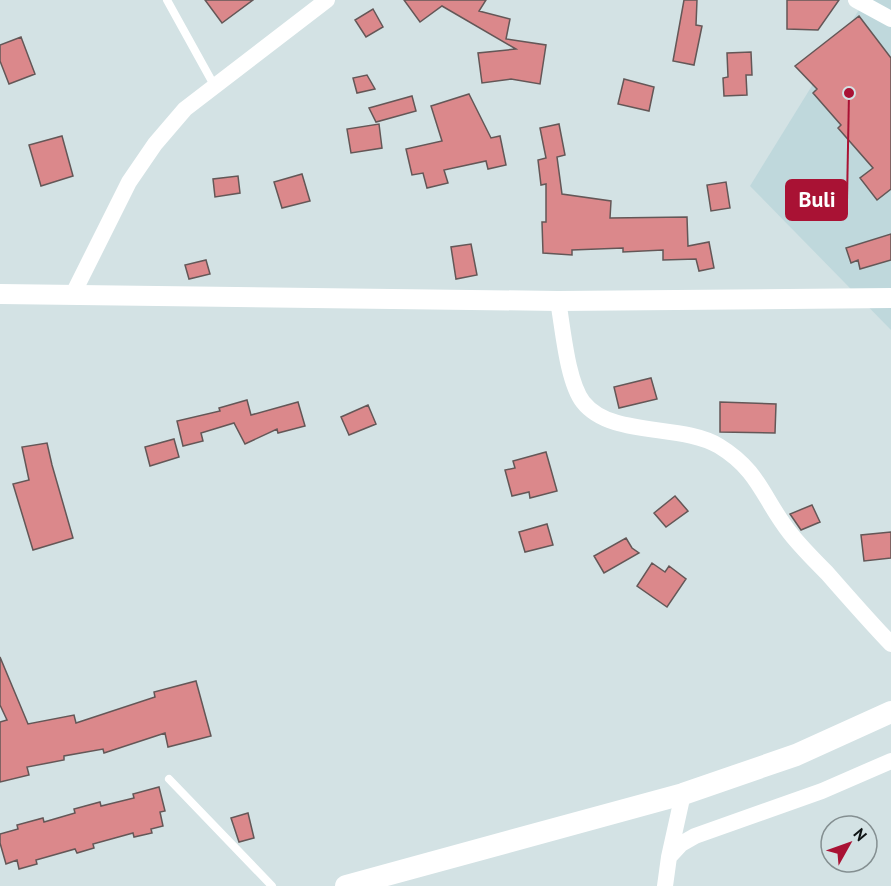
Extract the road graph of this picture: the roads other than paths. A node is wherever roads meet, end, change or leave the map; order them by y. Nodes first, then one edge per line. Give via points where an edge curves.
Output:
1 (167, 0) edge
2 (327, 0) edge
3 (856, 0) edge
4 (891, 19) edge
5 (214, 85) junction
6 (0, 294) edge
7 (73, 294) junction
8 (891, 298) edge
9 (558, 301) junction
10 (891, 644) edge
11 (891, 712) edge
12 (891, 761) edge
13 (169, 779) dead end
14 (683, 794) junction
15 (669, 857) junction
16 (272, 886) edge
17 (346, 886) edge
18 (665, 886) edge

1 - 5 lane
2 - 5 street
3 - 4 street
5 - 7 street via 155,144 129,183
6 - 7 street
7 - 9 street
8 - 9 street
9 - 10 street via 573,384 584,403 620,424 692,435 741,461 761,485 790,533
11 - 14 main road via 796,755
12 - 15 street via 822,791 695,836
13 - 16 lane
14 - 15 street
14 - 17 main road
15 - 18 street

